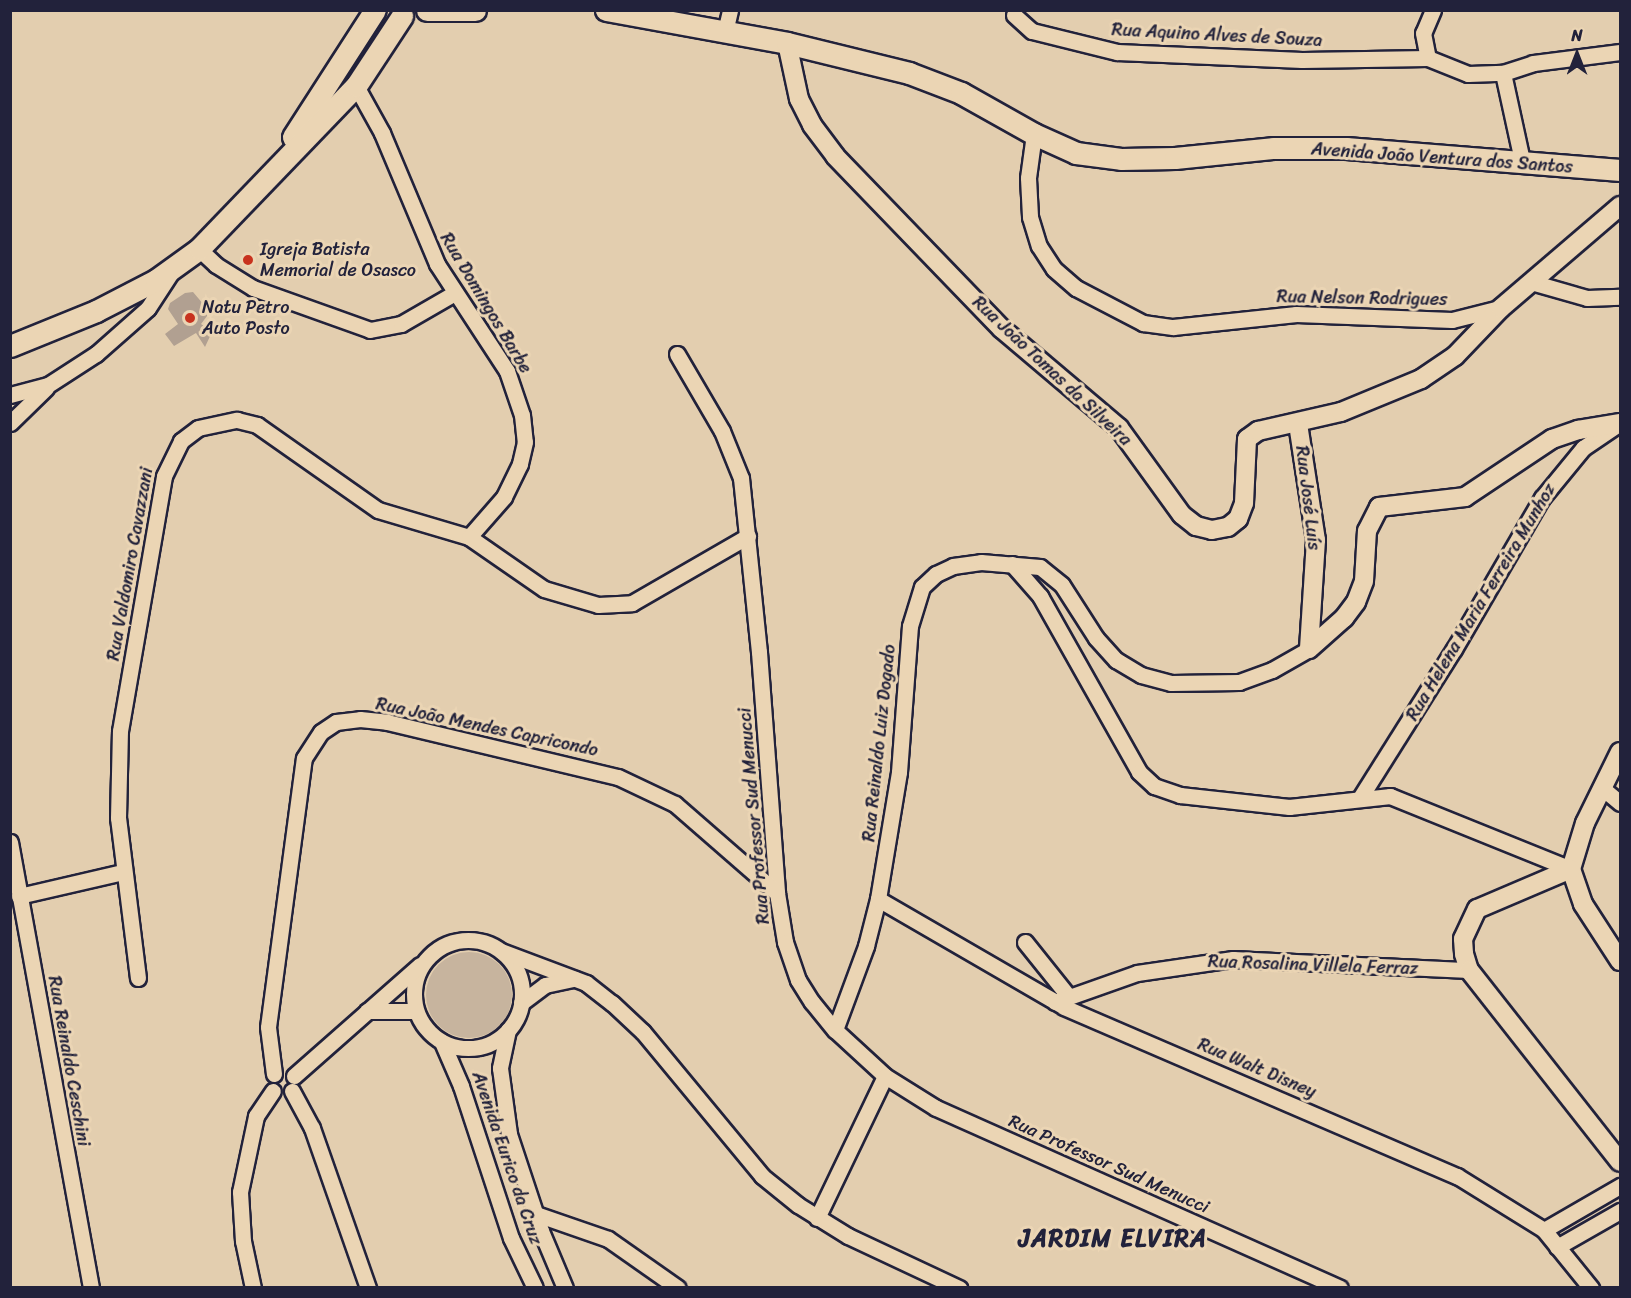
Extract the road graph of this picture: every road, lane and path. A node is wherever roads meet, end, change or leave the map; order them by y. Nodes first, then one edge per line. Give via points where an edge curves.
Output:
1 (375, 10) edge
2 (427, 10) edge
3 (475, 10) edge
4 (606, 10) edge
5 (730, 10) edge
6 (1433, 10) edge
7 (398, 12) edge
8 (1014, 15) dead end
9 (725, 32) junction
10 (787, 43) junction
11 (1620, 52) edge
12 (1428, 58) junction
13 (1503, 74) junction
14 (356, 86) junction
15 (1034, 134) junction
16 (1523, 165) junction
17 (274, 168) junction
18 (1620, 170) edge
19 (1620, 206) edge
20 (199, 249) junction
21 (172, 270) junction
22 (1531, 282) junction
23 (453, 294) junction
24 (1620, 297) edge
25 (1501, 308) junction
26 (10, 346) edge
27 (677, 354) dead end
28 (48, 386) junction
29 (10, 394) edge
30 (10, 423) edge
31 (1620, 423) edge
32 (1298, 424) junction
33 (748, 536) junction
34 (469, 537) junction
35 (1012, 564) junction
36 (1309, 649) junction
37 (1620, 752) edge
38 (1601, 787) junction
39 (1360, 798) junction
40 (1620, 803) edge
41 (10, 842) edge
42 (1571, 869) junction
43 (123, 872) junction
44 (777, 893) junction
45 (19, 896) junction
46 (878, 899) junction
47 (1025, 942) dead end
48 (501, 951) junction
49 (1620, 961) edge
50 (423, 963) junction
51 (1468, 970) junction
52 (138, 978) dead end
53 (578, 979) junction
54 (1062, 1000) junction
55 (521, 1003) junction
56 (367, 1011) junction
57 (416, 1011) junction
58 (508, 1030) junction
59 (835, 1030) junction
60 (442, 1042) junction
61 (274, 1074) junction
62 (885, 1076) junction
63 (293, 1083) junction
64 (273, 1091) junction
65 (1620, 1162) edge
66 (1620, 1186) edge
67 (1620, 1211) edge
68 (536, 1214) junction
69 (817, 1218) junction
70 (1544, 1230) junction
71 (1557, 1247) junction
72 (90, 1287) edge
73 (254, 1287) edge
74 (368, 1287) edge
75 (535, 1287) edge
76 (565, 1287) edge
77 (678, 1287) edge
78 (959, 1287) edge
79 (1340, 1287) edge
80 (1591, 1287) edge

1 - 17 main road
2 - 3 main road
4 - 9 main road, Avenida João Ventura dos Santos
5 - 9 street
6 - 12 street via 1423,33
7 - 14 main road
8 - 12 street, Rua Aquino Alves de Souza via 1032,31 1117,52 1302,60
9 - 10 main road, Avenida João Ventura dos Santos
10 - 15 main road, Avenida João Ventura dos Santos via 909,73 961,93
10 - 32 street, Rua João Tomas da Silveira via 799,99 835,156 1002,329 1119,428 1182,515 1196,526 1228,527 1238,519 1244,503 1247,439 1258,431
11 - 13 street via 1533,63
12 - 13 street via 1468,74
13 - 16 street
14 - 17 main road
14 - 23 street, Rua Domingos Barbe via 382,133 425,238
15 - 16 main road, Avenida João Ventura dos Santos via 1077,153 1120,159 1274,148 1346,148
15 - 25 street, Rua Nelson Rodrigues via 1028,178 1030,217 1039,246 1054,269 1077,288 1143,322 1173,327 1296,314 1452,320
16 - 18 main road, Avenida João Ventura dos Santos
17 - 20 main road
19 - 22 street, Rua João Tomas da Silveira
20 - 21 main road
20 - 23 street via 216,265 253,288 370,330 401,324
21 - 26 main road via 96,311
21 - 28 street via 159,295 127,328
22 - 24 street via 1587,298
22 - 25 street, Rua João Tomas da Silveira
23 - 34 street, Rua Domingos Barbe via 507,371 522,415 525,442 504,497
25 - 32 street, Rua João Tomas da Silveira via 1455,356 1421,379 1383,397
27 - 33 street, Rua Professor Sud Menucci via 734,459 741,478
28 - 29 street
28 - 30 street
31 - 36 street via 1578,430 1552,440 1465,497 1378,507 1367,531 1365,572 1356,602
31 - 39 street, Rua Helena Maria Ferreira Munhoz via 1583,448 1547,490
32 - 36 street, Rua José Luís via 1316,540
33 - 34 street, Rua Valdomiro Cavazzani via 650,594 619,606 568,598 544,589
33 - 44 street, Rua Professor Sud Menucci
34 - 43 street, Rua Valdomiro Cavazzani via 378,510 257,425 218,421 198,428 181,441 164,476 120,730 118,818
35 - 36 street via 1040,567 1050,574 1116,660 1151,678 1171,683 1239,681 1272,670
35 - 39 street via 1040,596 1133,763 1154,786 1180,795 1289,807 1323,806
35 - 46 street, Rua Reinaldo Luiz Dogado via 981,561 953,566 922,586 910,626 899,772
37 - 38 street
38 - 40 street
38 - 42 street
39 - 42 street via 1378,794 1405,799
41 - 45 street, Rua Reinaldo Ceschini
42 - 49 street via 1583,904
42 - 51 street via 1477,909 1462,939
43 - 45 street
43 - 52 street, Rua Valdomiro Cavazzani
44 - 59 street, Rua Professor Sud Menucci via 785,942 798,980
44 - 61 street, Rua João Mendes Capricondo via 675,804 618,777 387,722 336,722 321,732 304,758 268,1027
45 - 72 street, Rua Reinaldo Ceschini
46 - 54 street, Rua Walt Disney
46 - 59 street, Rua Reinaldo Luiz Dogado via 866,946
47 - 54 street
48 - 50 street via 474,940 460,940 433,952
48 - 53 street
48 - 55 street via 514,966 521,984
50 - 56 street
50 - 57 street via 416,978
51 - 54 street, Rua Rosalina Villela Ferraz via 1233,959 1137,973
51 - 65 street
53 - 55 street via 545,985
53 - 69 street via 643,1032 762,1176
54 - 70 street, Rua Walt Disney via 1457,1176
55 - 58 street
56 - 57 street
56 - 63 street
57 - 60 street via 431,1034
58 - 60 street via 477,1047
58 - 68 street, Avenida Eurico da Cruz via 500,1068 502,1090 509,1134
59 - 62 street, Rua Professor Sud Menucci
60 - 75 street, Avenida Eurico da Cruz via 461,1086 511,1238
61 - 63 street via 284,1070
61 - 64 street via 270,1083
62 - 69 street
62 - 79 street, Rua Professor Sud Menucci via 936,1108
63 - 64 street via 280,1095
63 - 74 street
64 - 73 street via 256,1116 240,1192 243,1241
66 - 70 street
67 - 71 street
68 - 76 street, Avenida Eurico da Cruz
68 - 77 street via 608,1239
69 - 78 street via 907,1266
70 - 71 street
71 - 80 street

